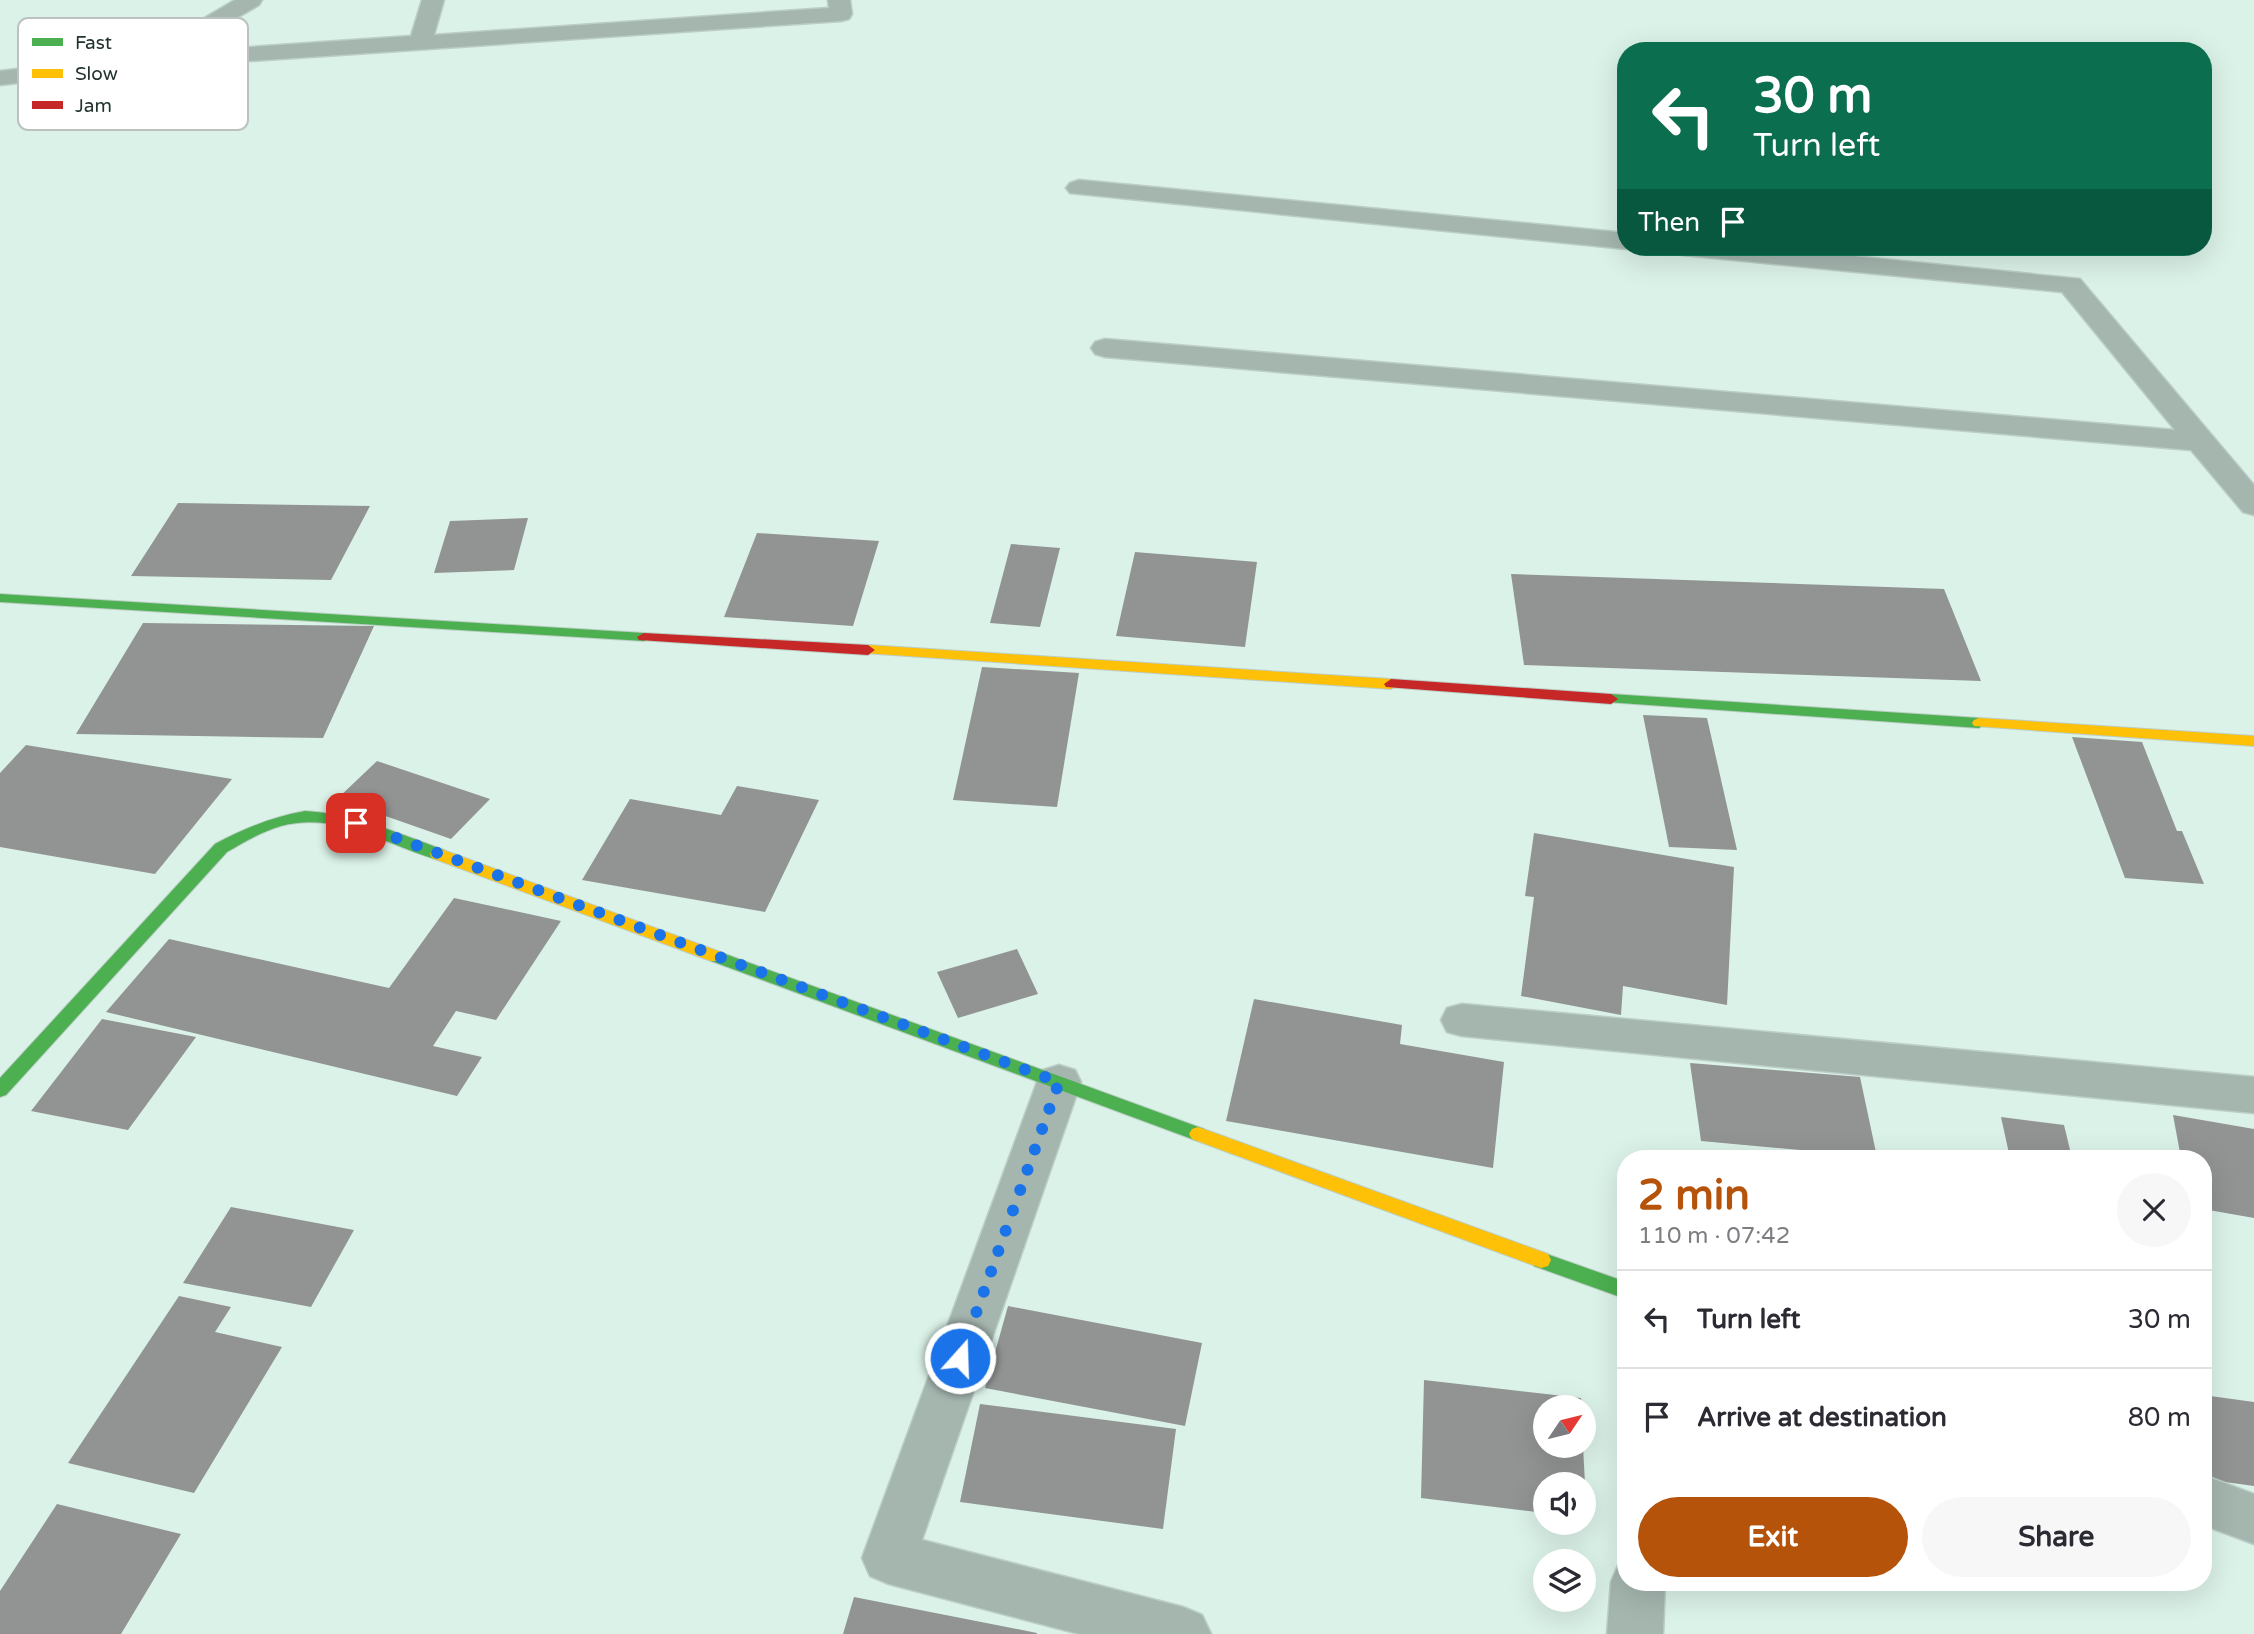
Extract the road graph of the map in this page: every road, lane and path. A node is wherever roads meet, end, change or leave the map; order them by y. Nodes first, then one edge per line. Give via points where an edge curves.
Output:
1 (251, 0) edge
2 (433, 0) edge
3 (839, 0) edge
4 (220, 18) edge
5 (421, 42) junction
6 (248, 54) edge
7 (18, 76) edge
8 (0, 78) edge
9 (1079, 188) dead end
10 (1617, 240) edge
11 (1775, 256) edge
12 (1105, 348) dead end
13 (2199, 442) junction
14 (2254, 505) edge
15 (0, 598) edge
16 (2254, 741) edge
17 (1462, 1020) dead end
18 (1059, 1082) junction
19 (0, 1090) edge
20 (2254, 1095) edge
21 (1617, 1287) edge
22 (2212, 1503) edge
23 (2254, 1519) edge
24 (1638, 1591) edge
25 (1183, 1634) edge
26 (1635, 1634) edge

1 - 4 street
2 - 5 street
3 - 5 street via 841,14 627,19
5 - 6 street
7 - 8 street
9 - 10 street
11 - 13 street via 2070,285
12 - 13 street
13 - 14 street
15 - 16 street
17 - 20 street
18 - 19 street via 356,823 314,814 265,823 221,848
18 - 21 street
18 - 25 street via 889,1558
22 - 23 street
24 - 26 street

